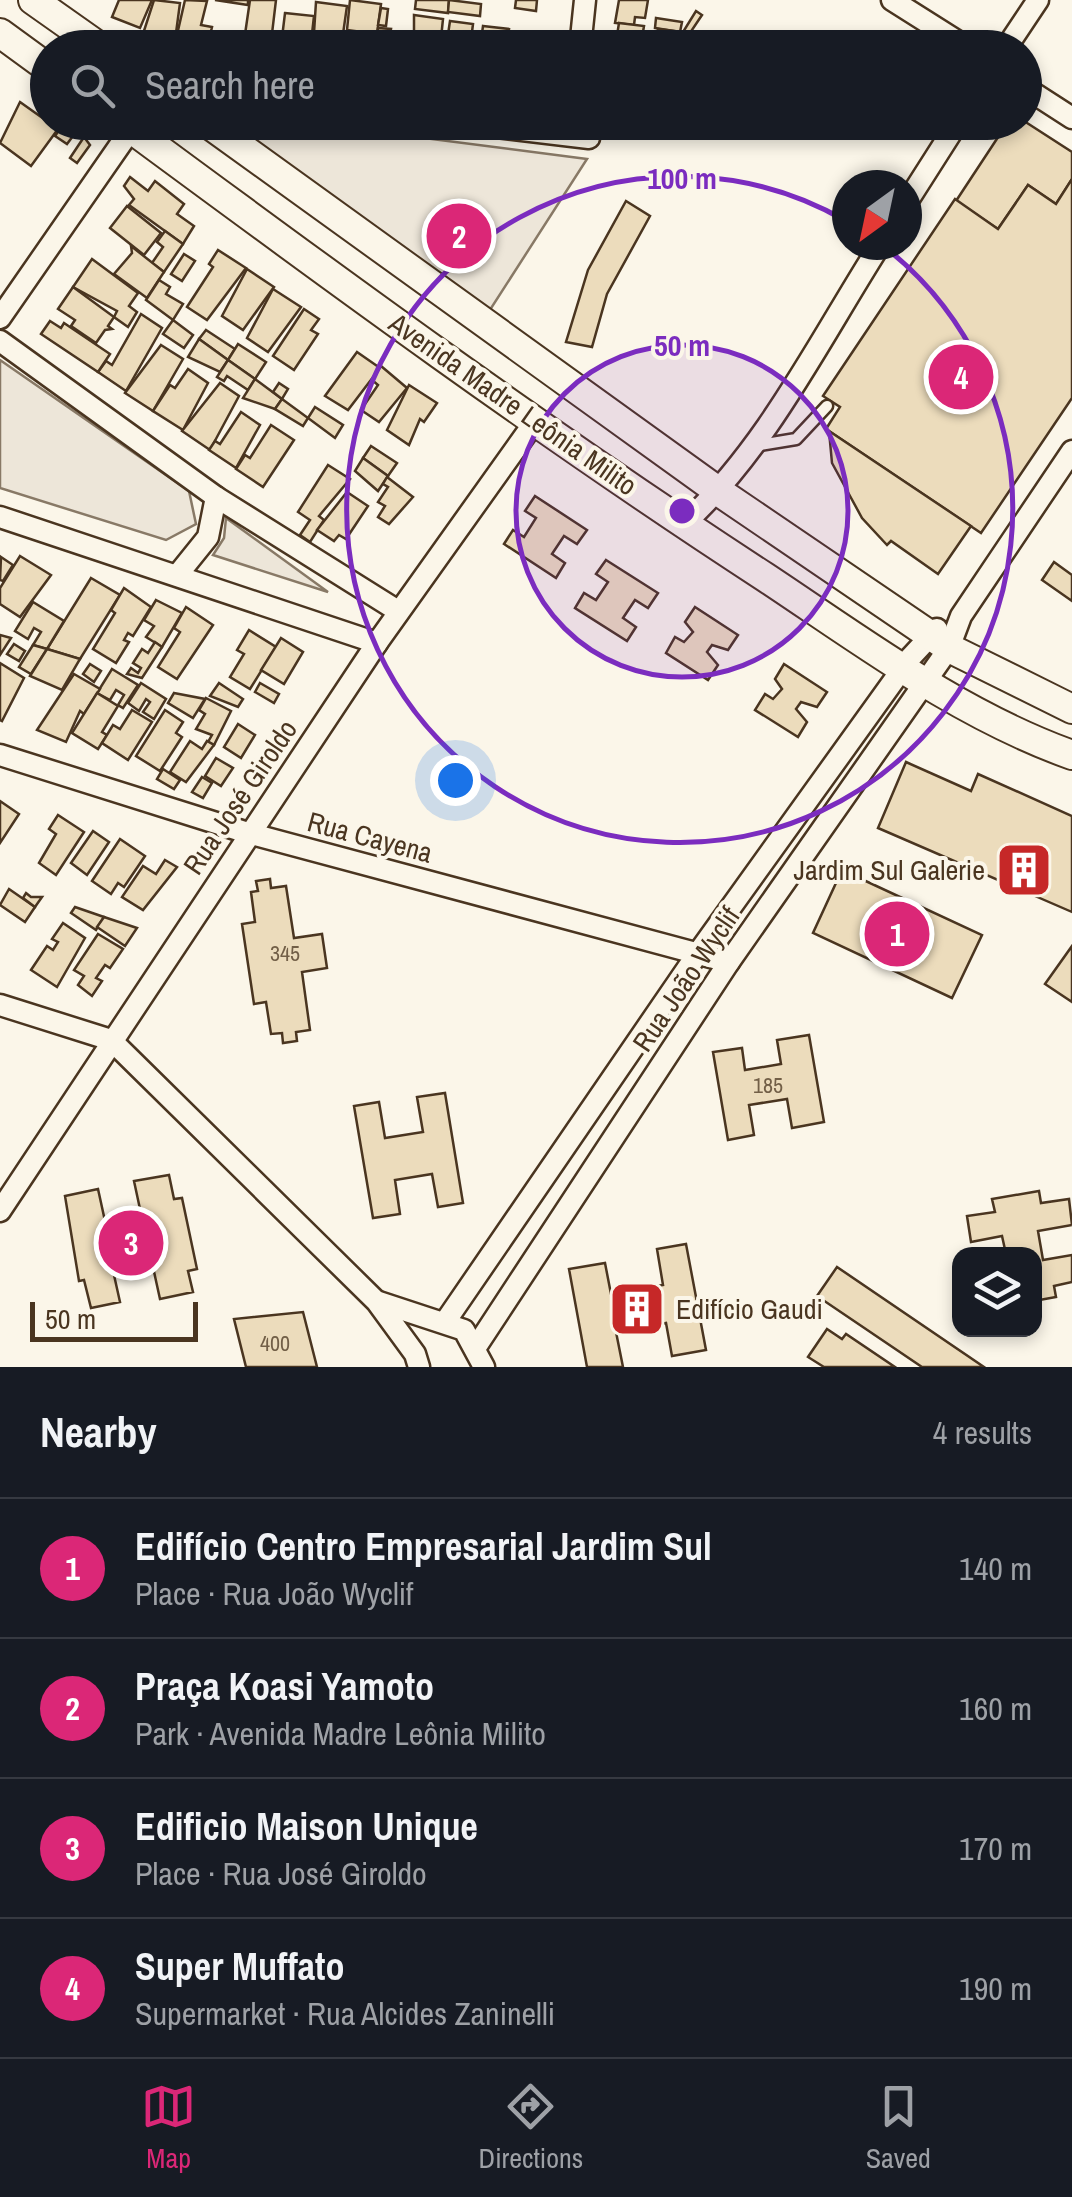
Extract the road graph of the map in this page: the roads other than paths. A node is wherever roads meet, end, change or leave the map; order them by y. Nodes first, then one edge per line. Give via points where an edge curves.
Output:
1 (34, 0) edge
2 (585, 0) edge
3 (892, 0) edge
4 (1038, 0) edge
5 (76, 30) edge
6 (582, 30) edge
7 (940, 30) edge
8 (1018, 30) edge
9 (0, 33) edge
10 (30, 55) edge
11 (1042, 99) edge
12 (1072, 118) edge
13 (120, 140) edge
14 (151, 140) edge
15 (231, 140) edge
16 (947, 140) edge
17 (922, 178) edge
18 (871, 260) edge
19 (0, 318) edge
20 (0, 340) edge
21 (827, 406) dead end
22 (536, 420) junction
23 (753, 446) junction
24 (1072, 451) edge
25 (718, 492) junction
26 (216, 497) junction
27 (0, 517) edge
28 (684, 524) junction
29 (179, 573) junction
30 (398, 611) junction
31 (938, 641) junction
32 (377, 643) junction
33 (913, 675) junction
34 (1072, 709) edge
35 (0, 755) edge
36 (1072, 755) edge
37 (248, 833) junction
38 (698, 953) junction
39 (728, 962) junction
40 (0, 1005) edge
41 (111, 1040) junction
42 (0, 1210) edge
43 (377, 1302) junction
44 (440, 1323) junction
45 (478, 1359) edge
46 (415, 1363) edge

1 - 5 main road
2 - 6 street
3 - 7 street
4 - 8 street
9 - 10 main road
11 - 12 street
13 - 19 street
14 - 22 main road, Avenida Madre Leônia Milito
15 - 25 main road, Avenida Madre Leônia Milito
16 - 17 street
18 - 23 street
20 - 26 street
21 - 23 lane via 796,440
22 - 28 main road, Avenida Madre Leônia Milito
22 - 30 street, Rua José Giroldo
23 - 25 street
24 - 31 street, Rua João Wyclif
25 - 28 street
25 - 31 main road, Avenida Madre Leônia Milito
26 - 29 street via 208,537
26 - 30 street
27 - 29 street
28 - 33 main road, Avenida Madre Leônia Milito
29 - 32 street
30 - 32 street, Rua José Giroldo
31 - 33 street, Rua João Wyclif
31 - 34 main road, Avenida Madre Leônia Milito
32 - 37 street, Rua José Giroldo
33 - 36 main road, Avenida Madre Leônia Milito
33 - 38 street, Rua João Wyclif
33 - 39 street, Rua João Wyclif
35 - 37 street, Rua Cayena
37 - 38 street, Rua Cayena
37 - 41 street, Rua José Giroldo
38 - 39 street, Rua Cayena
38 - 44 street, Rua João Wyclif
39 - 45 street, Rua João Wyclif
40 - 41 street
41 - 42 street, Rua José Giroldo
41 - 43 street
43 - 44 street
43 - 46 street
44 - 45 street via 464,1330
44 - 46 street, Rua João Wyclif via 421,1334

